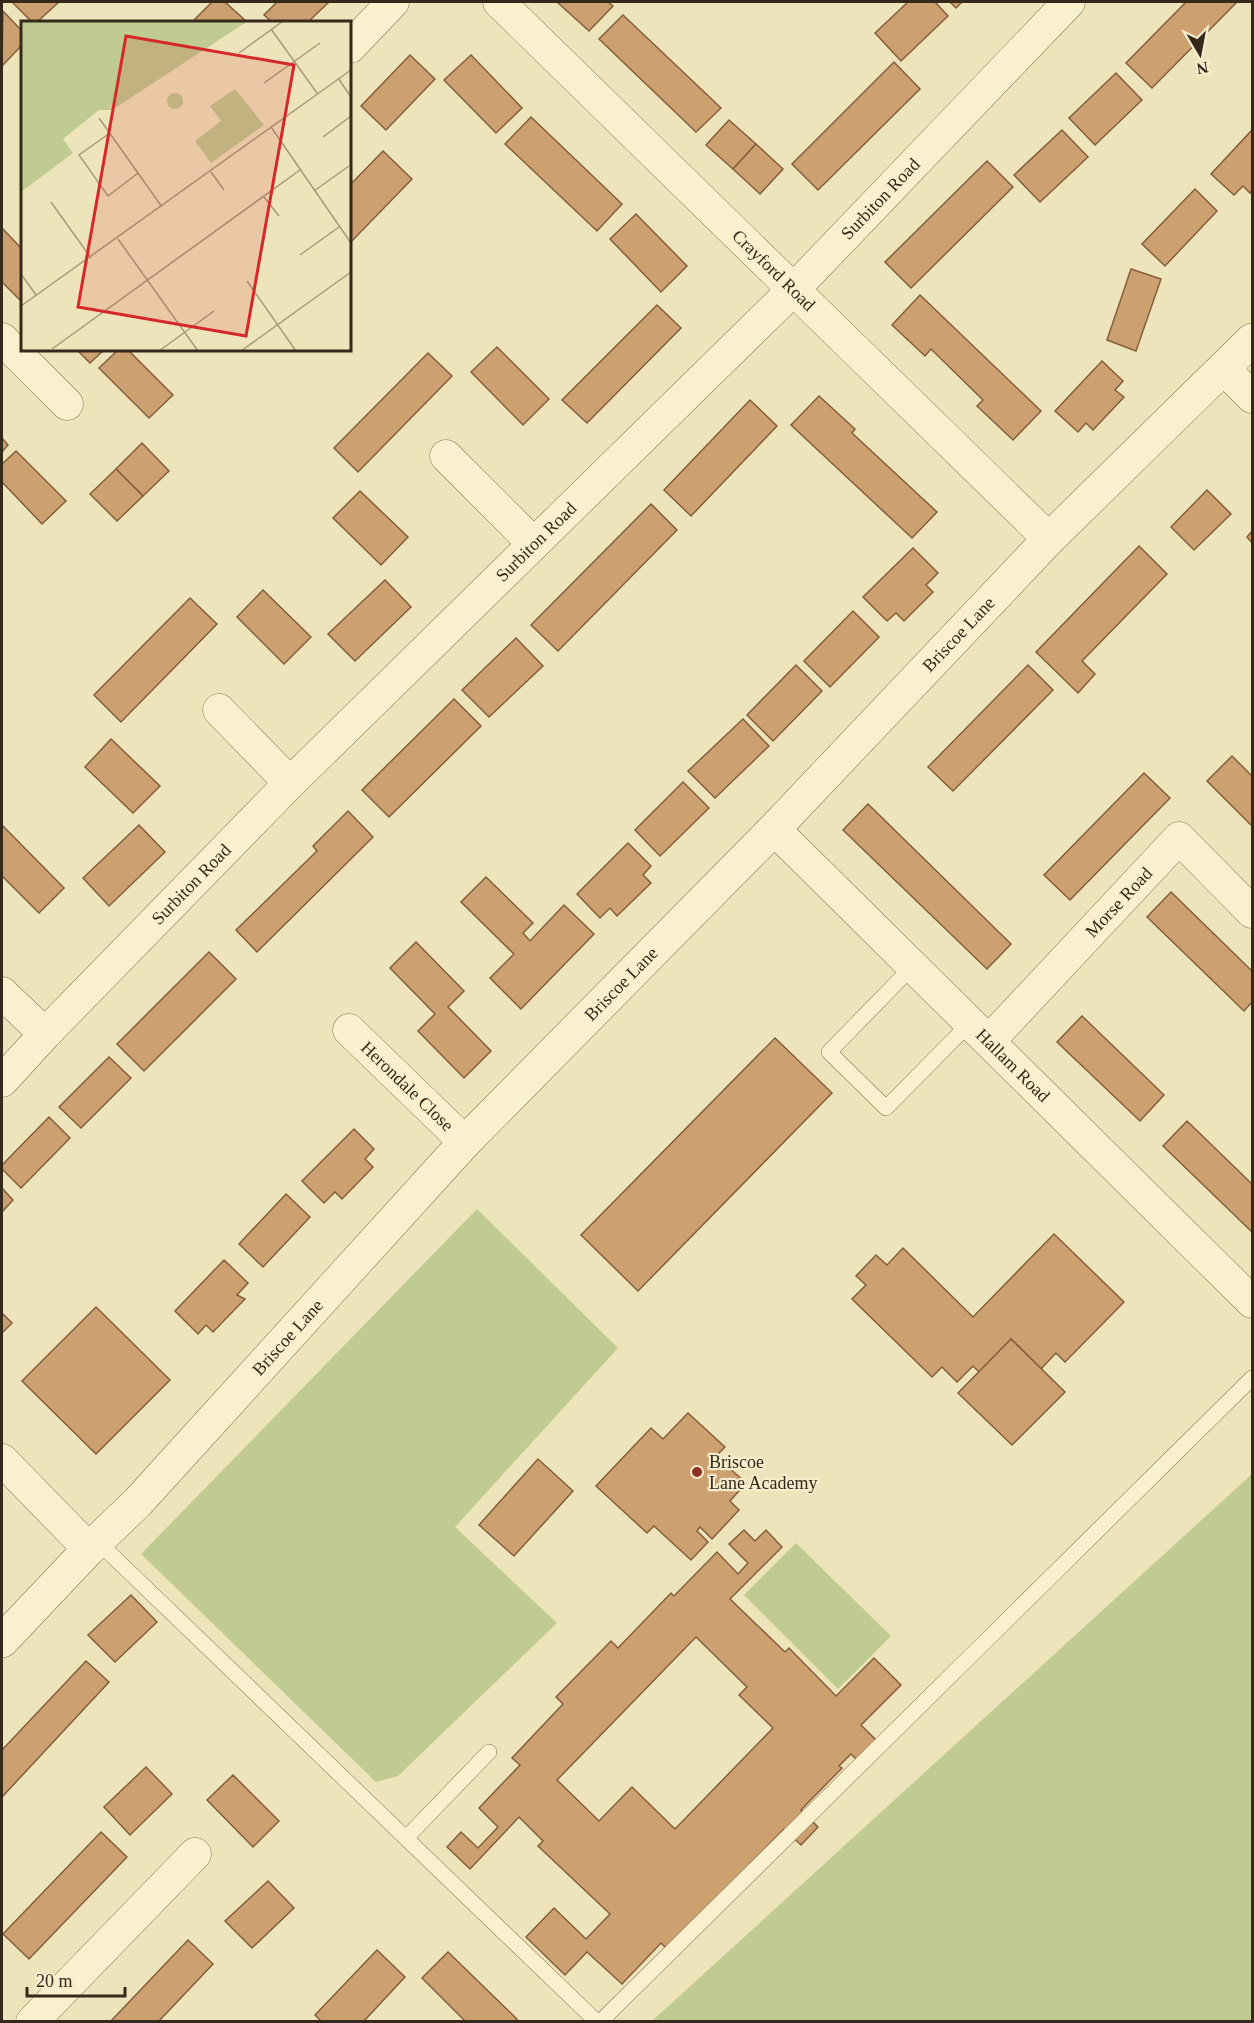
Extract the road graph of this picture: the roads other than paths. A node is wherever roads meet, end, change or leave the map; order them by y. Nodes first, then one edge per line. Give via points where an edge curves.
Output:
1 (393, 2) edge
2 (498, 2) edge
3 (1069, 2) edge
4 (351, 47) edge
5 (794, 289) junction
6 (2, 339) edge
7 (1252, 340) edge
8 (1223, 368) junction
9 (1252, 397) edge
10 (67, 404) dead end
11 (446, 456) dead end
12 (1049, 539) junction
13 (534, 544) junction
14 (219, 710) dead end
15 (290, 783) junction
16 (774, 829) junction
17 (1252, 912) edge
18 (913, 966) junction
19 (2, 993) edge
20 (349, 1030) dead end
21 (979, 1032) junction
22 (45, 1034) junction
23 (2, 1081) edge
24 (465, 1142) junction
25 (1251, 1297) edge
26 (1252, 1378) edge
27 (2, 1460) edge
28 (93, 1545) junction
29 (2, 1641) edge
30 (489, 1752) dead end
31 (406, 1838) junction
32 (195, 1854) dead end
33 (32, 2022) edge
34 (599, 2022) edge

1 - 4 street
2 - 5 street, Crayford Road
3 - 5 street, Surbiton Road
5 - 12 street, Crayford Road
5 - 13 street, Surbiton Road
6 - 10 street
7 - 8 street, Briscoe Lane
8 - 9 street
8 - 12 street, Briscoe Lane
11 - 13 street
12 - 16 street, Briscoe Lane
13 - 15 street, Surbiton Road
14 - 15 street
15 - 22 street, Surbiton Road
16 - 18 street, Hallam Road
16 - 24 street, Briscoe Lane
17 - 21 street, Morse Road via 1179,838
18 - 21 street, Hallam Road
18 - 21 lane via 829,1052 845,1068 886,1108
19 - 22 street
20 - 24 street, Herondale Close
21 - 25 street, Hallam Road
22 - 23 street, Surbiton Road
24 - 28 street, Briscoe Lane via 138,1502
26 - 34 lane
27 - 28 street
28 - 29 street, Briscoe Lane
28 - 31 lane
30 - 31 lane
31 - 34 lane
32 - 33 street

